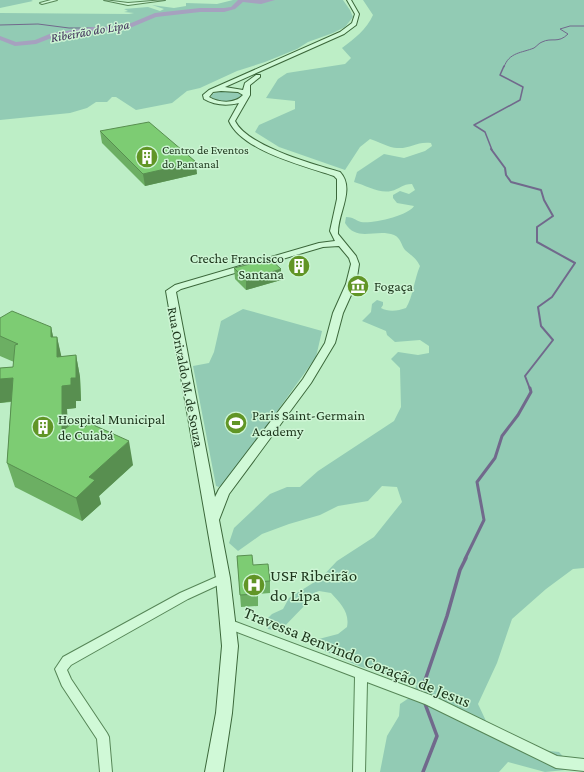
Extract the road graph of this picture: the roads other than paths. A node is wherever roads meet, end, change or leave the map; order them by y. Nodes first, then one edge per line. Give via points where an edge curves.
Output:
1 (55, 0) edge
2 (107, 0) edge
3 (163, 0) edge
4 (349, 0) edge
5 (355, 0) edge
6 (42, 3) dead end
7 (363, 14) dead end
8 (361, 24) dead end
9 (216, 90) junction
10 (245, 96) junction
11 (229, 103) junction
12 (236, 111) junction
13 (334, 234) junction
14 (342, 243) junction
15 (322, 245) junction
16 (207, 492) junction
17 (224, 492) junction
18 (212, 524) junction
19 (223, 578) junction
20 (228, 624) junction
21 (362, 676) junction
22 (584, 765) edge
23 (106, 772) edge
24 (214, 772) edge
25 (359, 772) edge

1 - 6 street
2 - 3 street via 128,4
4 - 9 main road via 357,14 354,24 349,28 326,41
5 - 7 main road
8 - 10 main road via 332,42 252,78 247,84
9 - 10 main road via 234,89
9 - 11 main road via 208,93 206,98 214,102
10 - 11 main road
10 - 12 main road
11 - 12 main road
12 - 13 main road via 232,124 242,136 342,178
13 - 14 main road, Rua Orivaldo M. de Souza
13 - 15 main road, Rua Orivaldo M. de Souza
14 - 15 main road, Rua Orivaldo M. de Souza
14 - 17 main road, Rua Orivaldo M. de Souza via 353,258 354,270 326,351 266,439
15 - 16 main road, Rua Orivaldo M. de Souza via 171,291
16 - 17 main road
16 - 18 main road, Rua Orivaldo M. de Souza
17 - 18 main road, Rua Orivaldo M. de Souza
18 - 19 main road, Rua Orivaldo M. de Souza
19 - 20 main road, Rua Orivaldo M. de Souza
19 - 23 street via 184,596 66,661 61,669 66,682 103,736
20 - 21 street, Travessa Benvindo Coração de Jesus
20 - 24 main road, Rua Orivaldo M. de Souza via 229,668
21 - 22 street, Travessa Benvindo Coração de Jesus via 429,700 556,762
21 - 25 street

